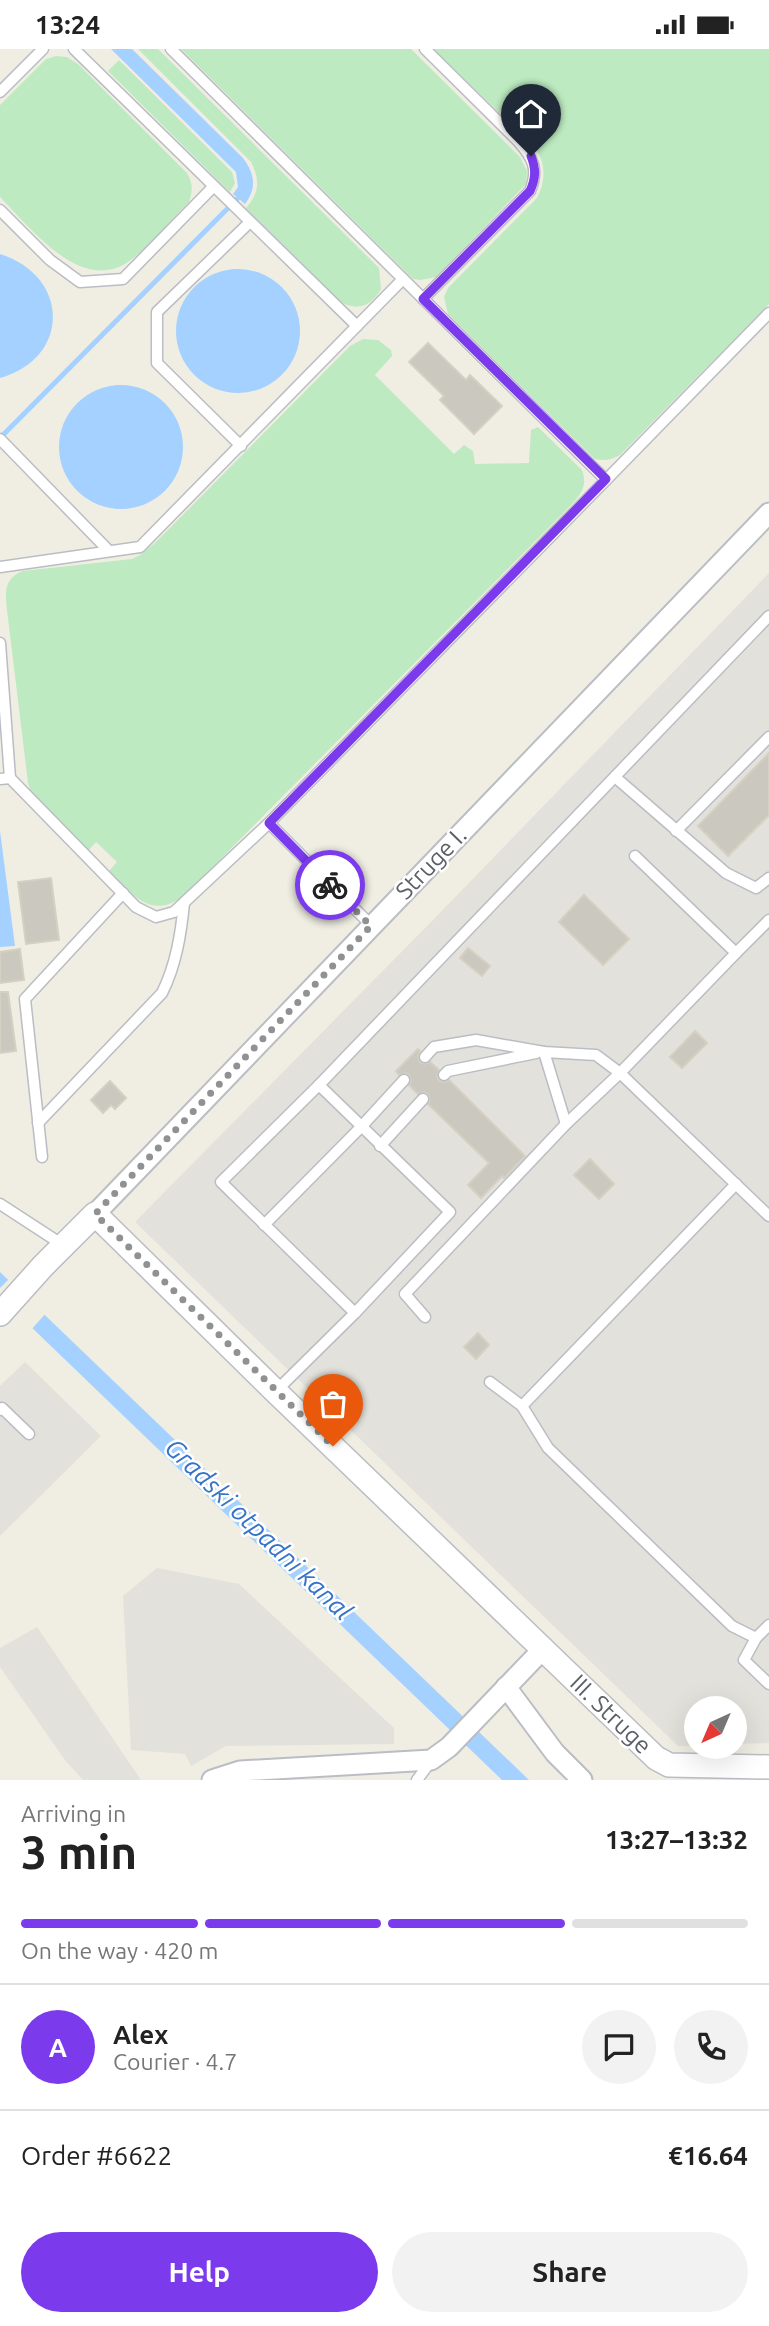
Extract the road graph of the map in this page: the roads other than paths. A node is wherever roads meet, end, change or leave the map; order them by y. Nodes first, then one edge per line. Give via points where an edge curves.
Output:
1 (43, 49) edge
2 (74, 49) edge
3 (171, 49) edge
4 (425, 49) edge
5 (0, 92) edge
6 (213, 187) junction
7 (0, 211) edge
8 (250, 222) junction
9 (403, 279) junction
10 (423, 299) junction
11 (769, 313) edge
12 (357, 326) junction
13 (3, 442) edge
14 (241, 446) junction
15 (606, 479) junction
16 (769, 513) edge
17 (109, 551) junction
18 (0, 568) edge
19 (769, 616) edge
20 (0, 643) edge
21 (769, 737) edge
22 (615, 777) junction
23 (5, 779) edge
24 (269, 823) junction
25 (676, 831) junction
26 (635, 856) dead end
27 (769, 878) edge
28 (122, 893) junction
29 (184, 903) junction
30 (769, 920) edge
31 (371, 926) junction
32 (736, 953) junction
33 (544, 1052) junction
34 (425, 1057) dead end
35 (620, 1073) junction
36 (444, 1076) dead end
37 (404, 1080) dead end
38 (319, 1085) junction
39 (423, 1099) dead end
40 (38, 1123) junction
41 (566, 1124) junction
42 (361, 1126) junction
43 (380, 1146) junction
44 (42, 1157) dead end
45 (736, 1184) junction
46 (0, 1204) edge
47 (95, 1214) junction
48 (769, 1216) edge
49 (264, 1225) junction
50 (63, 1245) junction
51 (355, 1313) junction
52 (0, 1314) edge
53 (425, 1317) dead end
54 (490, 1382) dead end
55 (275, 1391) junction
56 (522, 1406) junction
57 (0, 1411) edge
58 (29, 1434) dead end
59 (769, 1625) edge
60 (756, 1638) junction
61 (543, 1649) junction
62 (769, 1684) edge
63 (506, 1687) junction
64 (431, 1760) junction
65 (769, 1767) edge
66 (212, 1780) edge
67 (416, 1780) edge
68 (582, 1780) edge

1 - 5 lane
2 - 6 lane
3 - 9 lane
4 - 10 lane via 518,141 536,168 530,191
6 - 7 lane via 123,279 80,282
6 - 8 lane
8 - 12 lane
8 - 14 lane via 157,313 157,363
9 - 10 lane
9 - 12 lane
10 - 15 lane
11 - 15 lane
12 - 14 lane
13 - 17 lane
14 - 17 lane via 140,547
15 - 24 lane
16 - 31 street, Struge I.
17 - 18 lane
19 - 22 lane
20 - 23 lane
21 - 25 lane
22 - 25 lane
22 - 38 lane
23 - 28 lane
24 - 29 lane
24 - 31 lane
25 - 27 lane via 726,873 756,888
26 - 32 lane
28 - 29 lane via 136,907 156,916 174,912
28 - 40 lane via 25,999
29 - 40 lane via 179,944 162,993
30 - 32 lane
31 - 47 street, Struge I.
32 - 35 lane
33 - 34 lane via 476,1040 434,1047
33 - 35 lane via 596,1055
33 - 36 lane via 448,1071
33 - 41 lane
35 - 41 lane
35 - 45 lane
37 - 42 lane
38 - 42 lane
38 - 49 lane via 221,1182
39 - 43 lane
40 - 44 lane
41 - 53 lane via 405,1294
42 - 43 lane
42 - 49 lane
43 - 51 lane via 450,1212
45 - 48 lane
45 - 56 lane
46 - 50 lane
47 - 50 street
47 - 55 street, III. Struge
49 - 51 lane
50 - 52 street
51 - 55 lane
54 - 56 lane
55 - 61 street, III. Struge
56 - 60 lane via 548,1448 732,1626
57 - 58 lane via 2,1408
59 - 60 lane
60 - 62 lane via 744,1660
61 - 63 street
61 - 65 street, III. Struge via 656,1758 669,1765
63 - 64 street
63 - 68 street via 555,1753
64 - 66 street via 240,1771
64 - 67 lane

